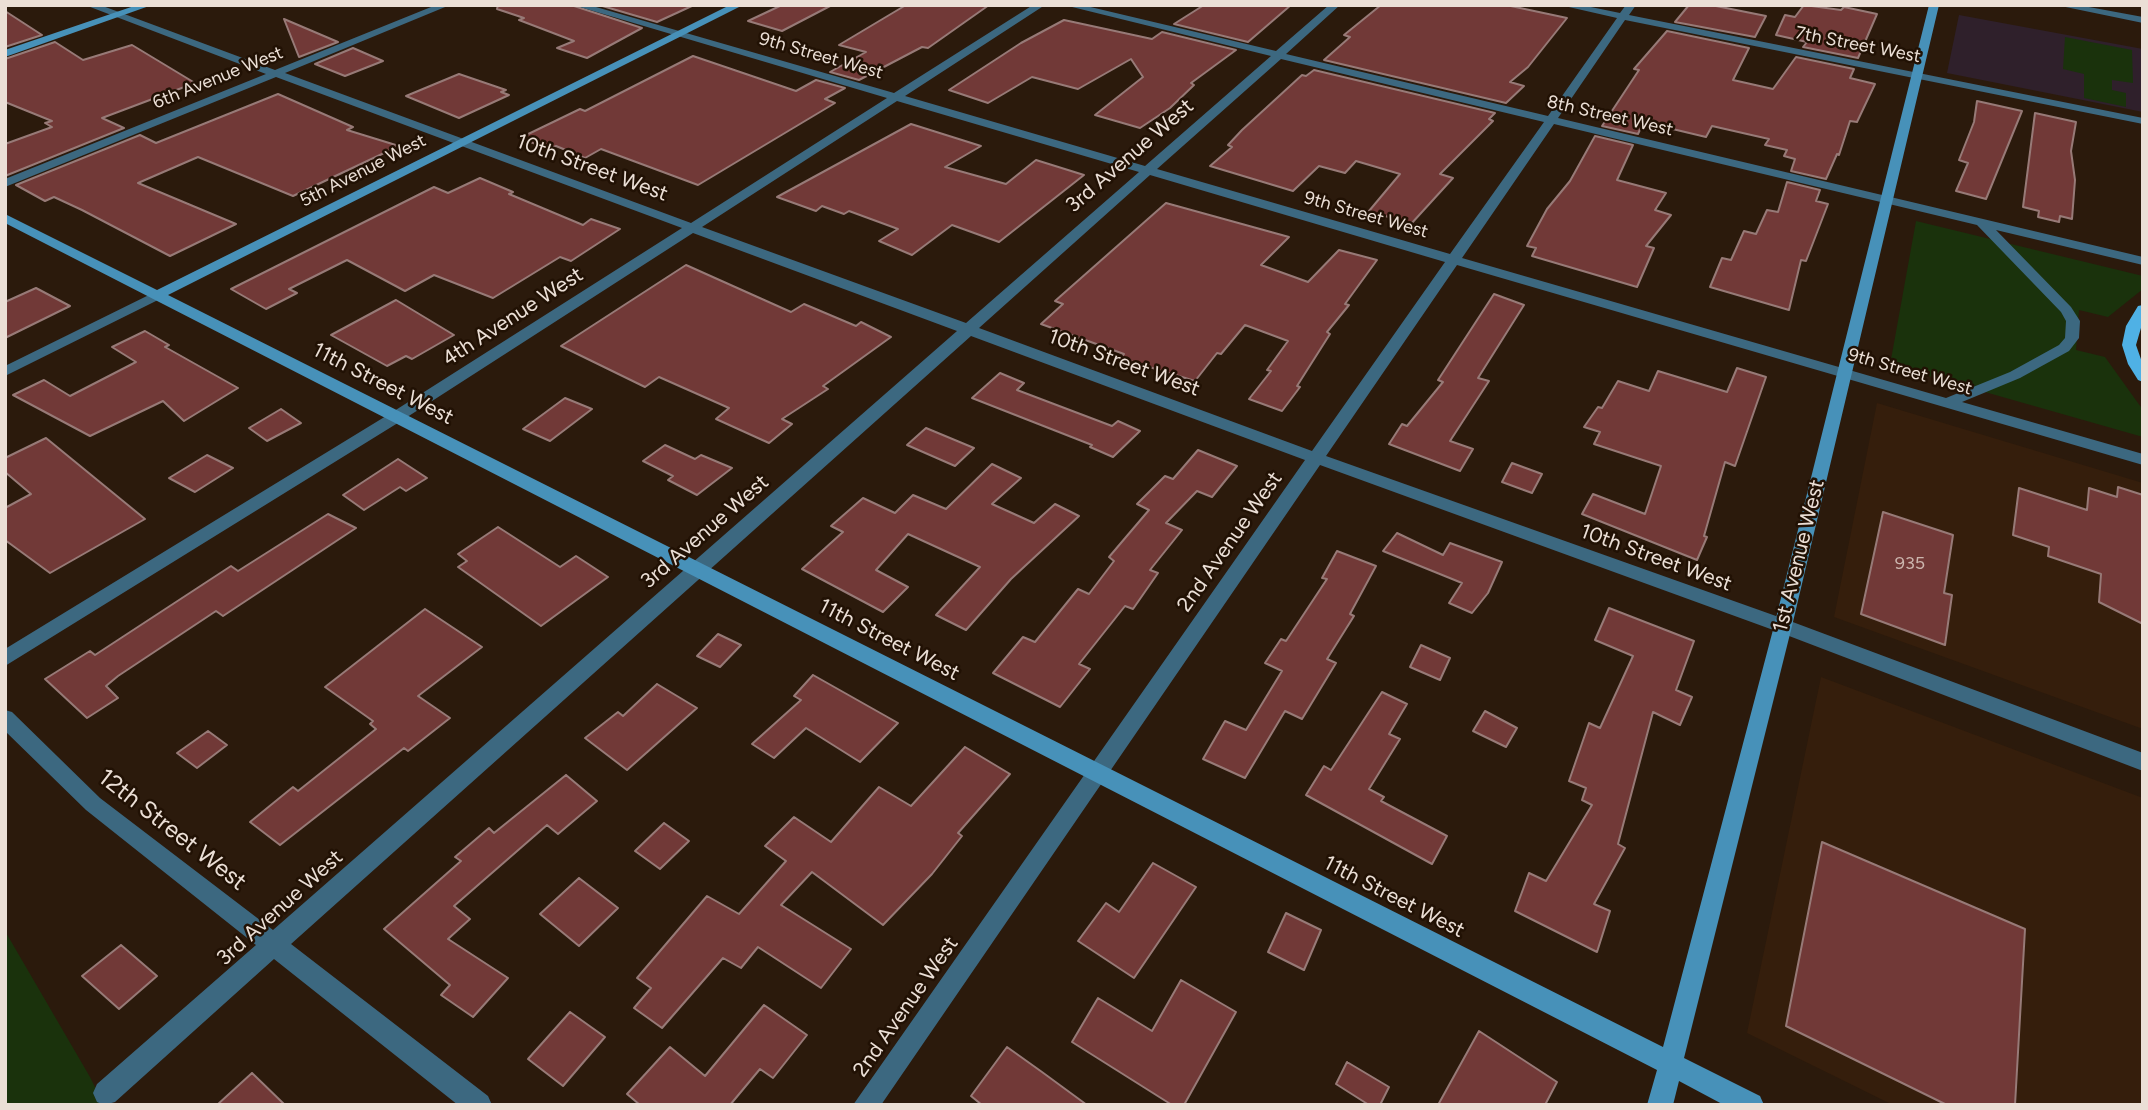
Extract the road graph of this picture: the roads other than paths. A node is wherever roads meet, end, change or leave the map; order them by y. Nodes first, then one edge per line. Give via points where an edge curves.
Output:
1 (90, 5) edge
2 (147, 5) edge
3 (445, 5) edge
4 (578, 5) edge
5 (738, 5) edge
6 (1040, 5) edge
7 (1069, 5) edge
8 (1335, 5) edge
9 (1565, 5) edge
10 (1934, 5) edge
11 (2061, 5) edge
12 (1627, 11) edge
13 (118, 15) junction
14 (2143, 20) edge
15 (677, 35) junction
16 (5, 54) edge
17 (1279, 55) junction
18 (276, 73) junction
19 (1917, 74) junction
20 (895, 96) junction
21 (1551, 120) junction
22 (2143, 121) edge
23 (462, 143) junction
24 (1147, 172) junction
25 (5, 183) edge
26 (1886, 200) junction
27 (5, 218) edge
28 (1982, 223) junction
29 (692, 227) junction
30 (1454, 260) junction
31 (2143, 261) edge
32 (157, 295) junction
33 (2143, 309) edge
34 (969, 329) junction
35 (5, 372) edge
36 (1844, 373) junction
37 (2143, 377) edge
38 (1946, 402) junction
39 (396, 416) junction
40 (1316, 458) junction
41 (2143, 460) edge
42 (698, 569) junction
43 (1783, 626) junction
44 (5, 659) edge
45 (5, 718) edge
46 (2143, 762) edge
47 (1097, 772) junction
48 (274, 943) junction
49 (1670, 1064) junction
50 (106, 1093) dead end
51 (479, 1105) edge
52 (866, 1105) edge
53 (1660, 1105) edge
54 (1751, 1105) edge

1 - 13 street, 10th Street West
2 - 13 street
3 - 18 street, 6th Avenue West
4 - 15 street, 9th Street West
5 - 15 street, 5th Avenue West
6 - 20 street, 4th Avenue West
7 - 17 street, 8th Street West
8 - 17 street, 3rd Avenue West
9 - 12 street, 7th Street West
10 - 19 street, 1st Avenue West
11 - 14 street
12 - 19 street, 7th Street West
12 - 21 street, 2nd Avenue West
13 - 16 street
13 - 18 street, 10th Street West
15 - 20 street, 9th Street West
15 - 23 street, 5th Avenue West
17 - 21 street, 8th Street West
17 - 24 street, 3rd Avenue West
18 - 23 street, 10th Street West
18 - 25 street, 6th Avenue West
19 - 22 street, 7th Street West
19 - 26 street, 1st Avenue West
20 - 24 street, 9th Street West
20 - 29 street, 4th Avenue West
21 - 26 street, 8th Street West
21 - 30 street, 2nd Avenue West
23 - 29 street, 10th Street West
23 - 32 street, 5th Avenue West
24 - 30 street, 9th Street West
24 - 34 street, 3rd Avenue West
26 - 28 street, 8th Street West
26 - 36 street, 1st Avenue West
27 - 32 street, 11th Street West
28 - 31 street, 8th Street West
28 - 38 street via 2066,310 2073,321 2072,338 2064,348 2015,375
29 - 34 street, 10th Street West
29 - 39 street, 4th Avenue West
30 - 36 street, 9th Street West
30 - 40 street, 2nd Avenue West
32 - 35 street, 5th Avenue West
32 - 39 street, 11th Street West
33 - 37 main road via 2129,345
34 - 40 street, 10th Street West
34 - 42 street, 3rd Avenue West
36 - 38 street, 9th Street West
36 - 43 street, 1st Avenue West
38 - 41 street, 9th Street West
39 - 42 street, 11th Street West
39 - 44 street, 4th Avenue West
40 - 43 street, 10th Street West
40 - 47 street, 2nd Avenue West
42 - 47 street, 11th Street West
42 - 48 street, 3rd Avenue West
43 - 46 street, 10th Street West
43 - 49 street, 1st Avenue West
45 - 48 street, 12th Street West via 93,804
47 - 49 street, 11th Street West
47 - 52 street, 2nd Avenue West
48 - 50 street, 3rd Avenue West
48 - 51 street, 12th Street West
49 - 53 street, 1st Avenue West
49 - 54 street, 11th Street West

